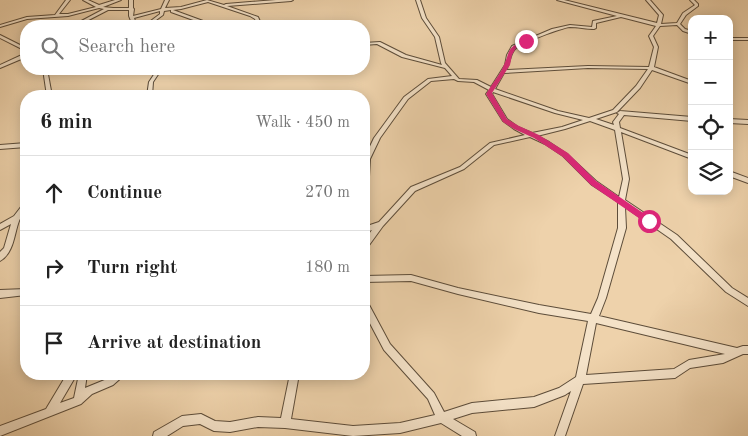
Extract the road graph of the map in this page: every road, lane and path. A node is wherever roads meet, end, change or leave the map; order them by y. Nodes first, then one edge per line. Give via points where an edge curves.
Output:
1 (68, 0) edge
2 (85, 0) edge
3 (119, 0) edge
4 (132, 0) edge
5 (167, 0) edge
6 (208, 0) edge
7 (291, 0) edge
8 (418, 0) edge
9 (559, 0) edge
10 (648, 0) edge
11 (692, 0) edge
12 (216, 4) junction
13 (99, 7) junction
14 (107, 9) junction
15 (132, 9) junction
16 (162, 10) junction
17 (169, 10) junction
18 (57, 14) junction
19 (620, 16) junction
20 (133, 17) junction
21 (20, 20) edge
22 (20, 20) edge
23 (86, 20) edge
24 (134, 20) edge
25 (154, 20) edge
26 (196, 20) edge
27 (258, 20) edge
28 (678, 24) junction
29 (658, 26) junction
30 (0, 27) edge
31 (688, 32) edge
32 (0, 36) edge
33 (733, 39) edge
34 (748, 39) edge
35 (370, 44) edge
36 (20, 47) edge
37 (20, 58) edge
38 (0, 67) edge
39 (445, 67) junction
40 (651, 68) junction
41 (503, 72) junction
42 (46, 75) edge
43 (156, 75) edge
44 (456, 77) junction
45 (688, 82) edge
46 (49, 90) edge
47 (150, 90) edge
48 (492, 90) junction
49 (612, 113) junction
50 (622, 114) junction
51 (588, 119) junction
52 (688, 119) edge
53 (733, 120) edge
54 (748, 122) edge
55 (616, 128) junction
56 (530, 135) junction
57 (20, 145) edge
58 (0, 147) edge
59 (370, 153) edge
60 (688, 155) edge
61 (733, 175) edge
62 (748, 182) edge
63 (621, 203) junction
64 (20, 213) edge
65 (20, 215) edge
66 (17, 217) junction
67 (381, 224) junction
68 (0, 227) edge
69 (370, 228) edge
70 (370, 238) edge
71 (0, 258) edge
72 (370, 279) edge
73 (20, 292) edge
74 (0, 294) edge
75 (748, 302) edge
76 (370, 315) edge
77 (593, 318) junction
78 (744, 349) edge
79 (68, 380) edge
80 (82, 380) edge
81 (112, 380) edge
82 (293, 380) edge
83 (580, 380) junction
84 (78, 401) junction
85 (49, 412) junction
86 (442, 418) junction
87 (285, 423) junction
88 (0, 432) edge
89 (6, 436) edge
90 (158, 436) edge
91 (471, 436) edge
92 (560, 436) edge

1 - 18 street
2 - 13 street
3 - 13 street
4 - 15 street
5 - 16 street
6 - 12 street
6 - 17 street
7 - 12 street
8 - 39 street via 421,13 437,37
9 - 19 street
10 - 29 street via 661,15
11 - 28 street via 697,5 684,14
12 - 27 street
13 - 14 street
13 - 18 street via 68,15
14 - 15 street
14 - 23 street
15 - 20 street
16 - 17 street
16 - 20 street
16 - 25 street
17 - 26 street
18 - 22 street
19 - 29 street
19 - 41 street via 594,22 594,28 570,26 552,30 514,47
20 - 24 street
21 - 30 street
28 - 29 street
28 - 31 street
29 - 40 street via 651,36 656,47
32 - 36 street
33 - 34 street
35 - 39 street via 378,43 404,56
37 - 38 street
39 - 44 street
40 - 41 street via 588,67
40 - 45 street
40 - 49 street via 638,87
41 - 48 street
42 - 46 street
43 - 47 street
44 - 48 street via 458,80 475,81
44 - 59 street via 430,80 406,98
48 - 51 street
48 - 56 street via 489,94 505,120
49 - 50 street
49 - 51 street
50 - 52 street
50 - 55 street
51 - 55 street
51 - 56 street
53 - 54 street
55 - 60 street
55 - 63 street via 626,179
56 - 63 street via 565,155
56 - 67 street via 492,144 462,168 413,189
57 - 58 street
61 - 62 street
63 - 75 street via 674,237 729,290
63 - 77 street via 622,228
64 - 66 street
65 - 66 street
66 - 68 street
66 - 71 street via 7,249
67 - 69 street
67 - 70 street
72 - 77 street via 412,278 476,295
73 - 74 street
76 - 86 street via 387,347 431,396
77 - 78 street
77 - 83 street
78 - 83 street via 722,359 689,364 675,373
79 - 85 street
80 - 84 street
81 - 84 street via 89,391
82 - 87 street
83 - 86 street via 562,392 534,402 472,408
83 - 92 street
84 - 85 street
85 - 88 street
86 - 87 street via 400,428 353,431
86 - 91 street
87 - 90 street via 258,422 230,427 214,426 201,419 182,421
88 - 89 street

